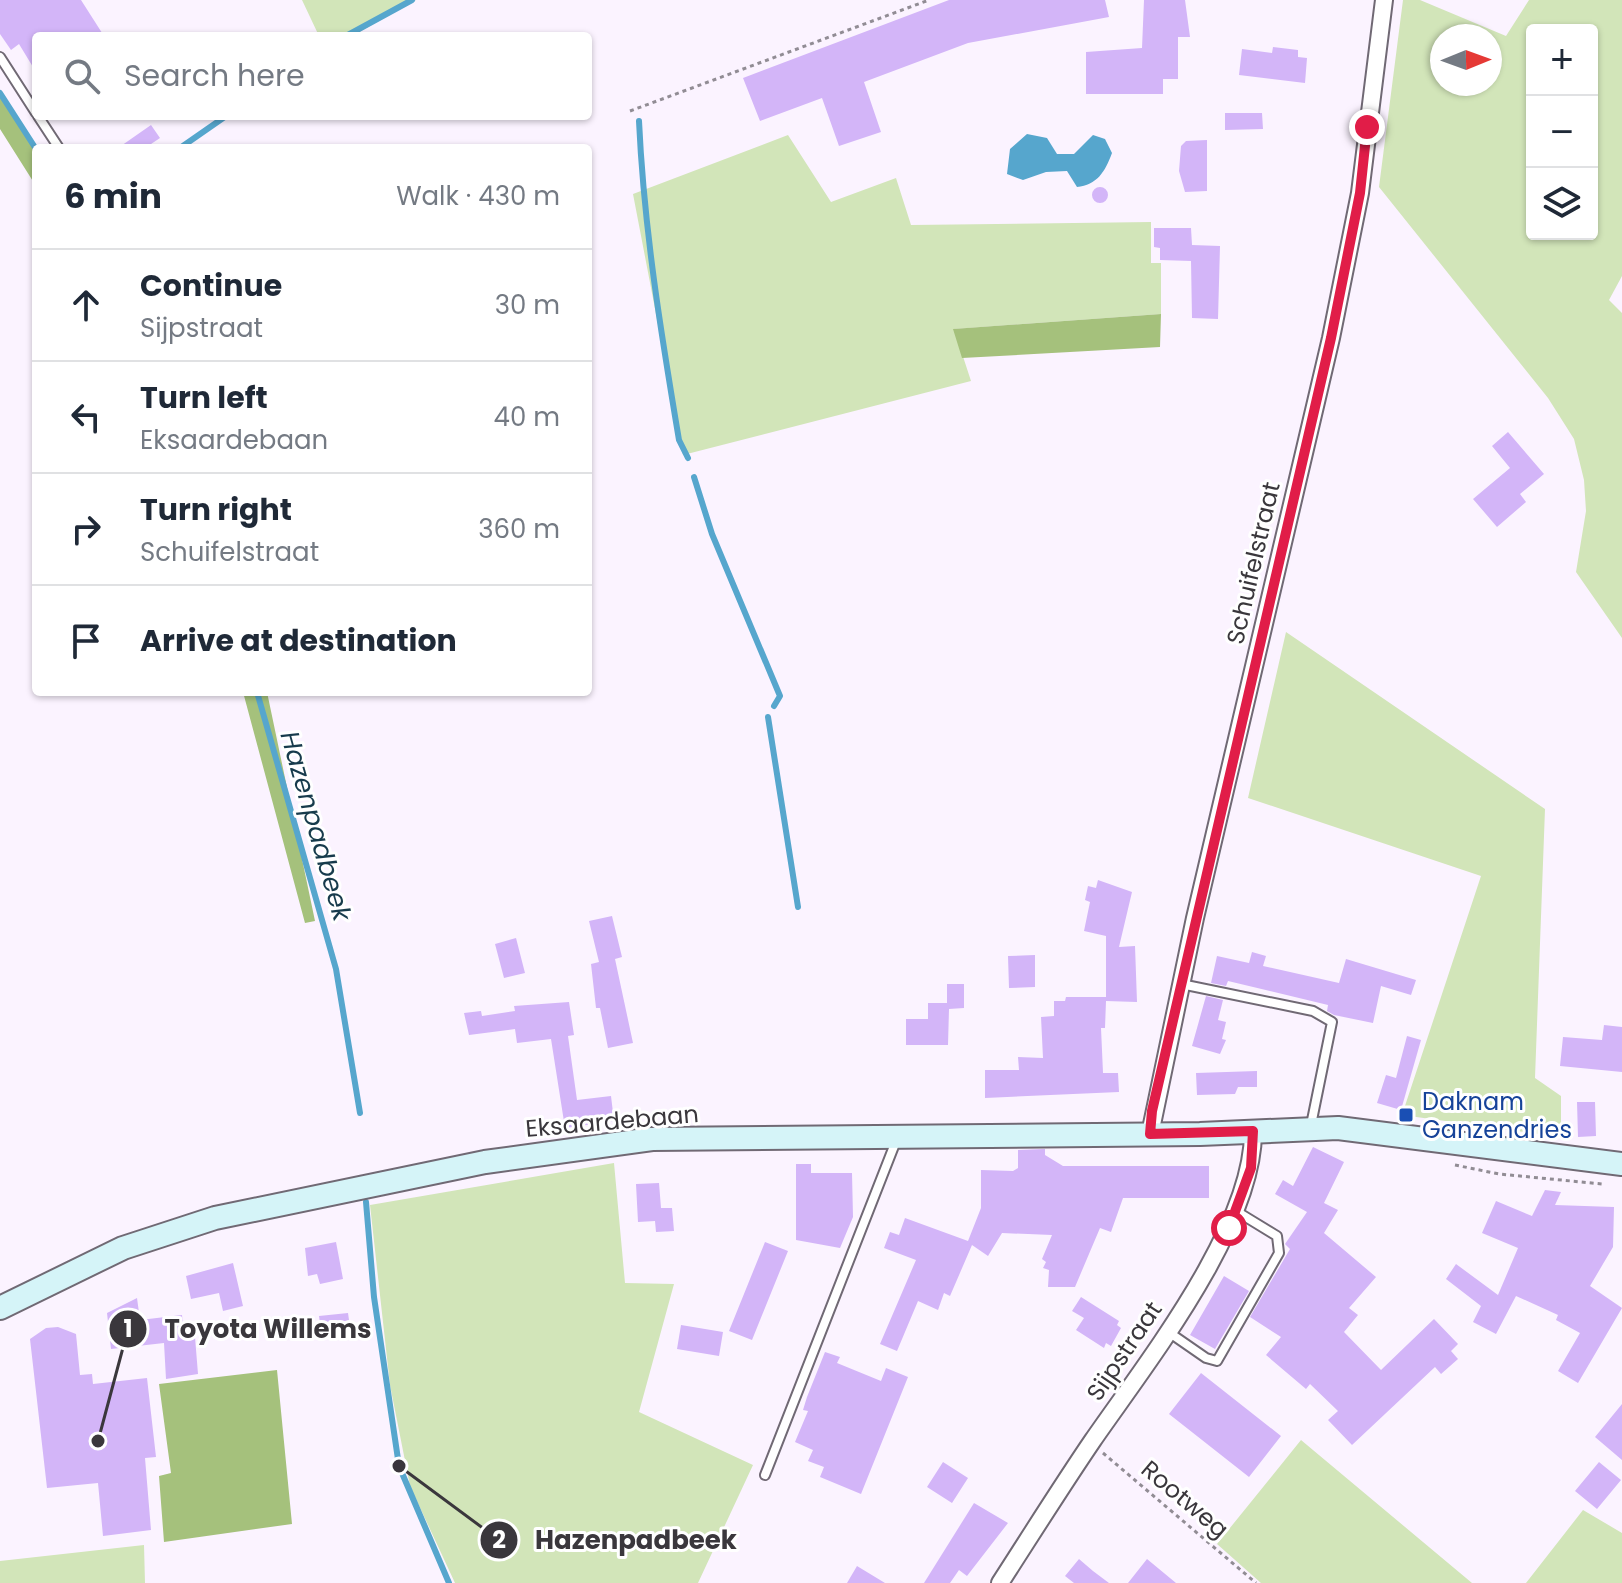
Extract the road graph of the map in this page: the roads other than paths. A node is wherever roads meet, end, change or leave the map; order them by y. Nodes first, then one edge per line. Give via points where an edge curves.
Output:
1 (1384, 0) edge
2 (0, 57) edge
3 (32, 106) edge
4 (41, 120) edge
5 (56, 144) edge
6 (1180, 984) junction
7 (1310, 1128) junction
8 (1253, 1131) junction
9 (1150, 1134) junction
10 (897, 1136) junction
11 (1622, 1164) edge
12 (1235, 1211) junction
13 (0, 1308) edge
14 (1167, 1331) junction
15 (765, 1475) dead end
16 (1000, 1583) edge

1 - 6 street, Schuifelstraat via 1360,193 1331,338
2 - 3 lane
4 - 5 lane
6 - 7 lane via 1313,1011 1332,1022
6 - 9 street, Schuifelstraat
7 - 8 main road, Eksaardebaan
7 - 11 main road, Eksaardebaan
8 - 9 main road, Eksaardebaan
8 - 12 street, Sijpstraat via 1251,1168
9 - 10 main road, Eksaardebaan
10 - 13 main road, Eksaardebaan via 652,1139 485,1162 171,1229
10 - 15 lane
12 - 14 street, Sijpstraat
12 - 14 lane via 1277,1236 1279,1253 1217,1361
14 - 16 street, Sijpstraat

